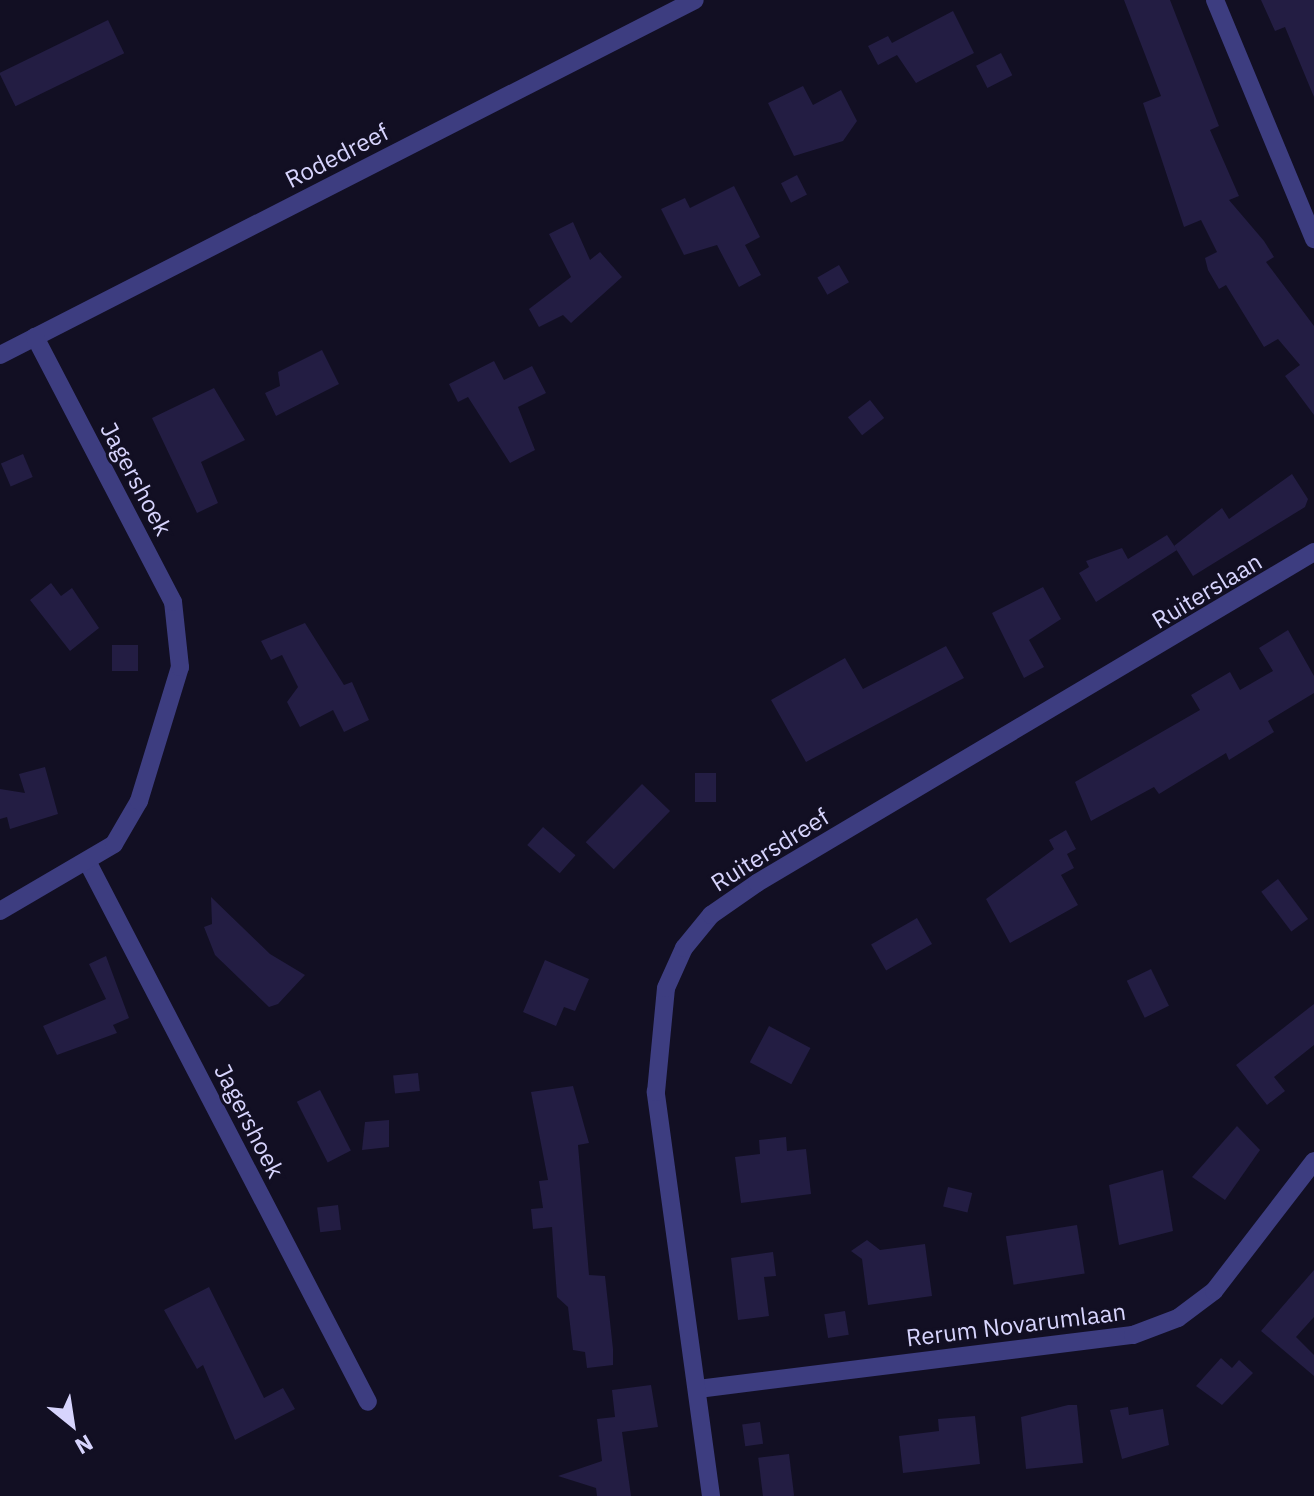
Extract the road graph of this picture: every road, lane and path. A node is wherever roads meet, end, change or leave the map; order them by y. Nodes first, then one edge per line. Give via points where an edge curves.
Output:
1 (695, 0) edge
2 (1215, 0) edge
3 (1314, 239) edge
4 (35, 337) junction
5 (0, 355) edge
6 (1314, 552) edge
7 (1123, 670) joint
8 (88, 863) junction
9 (0, 911) edge
10 (1311, 1171) edge
11 (698, 1389) junction
12 (368, 1402) dead end
13 (711, 1496) edge

1 - 4 street, Rodedreef
2 - 3 street
4 - 5 street, Rodedreef
4 - 8 street, Jagershoek via 173,602 179,629 180,667 139,801 114,844
6 - 7 street, Ruiterslaan
7 - 11 street, Ruitersdreef via 757,883 711,915 684,948 666,988 656,1092
8 - 9 street, Jagershoek
8 - 12 street, Jagershoek
10 - 11 street, Rerum Novarumlaan via 1214,1291 1178,1318 1133,1335
11 - 13 street, Ruitersdreef

